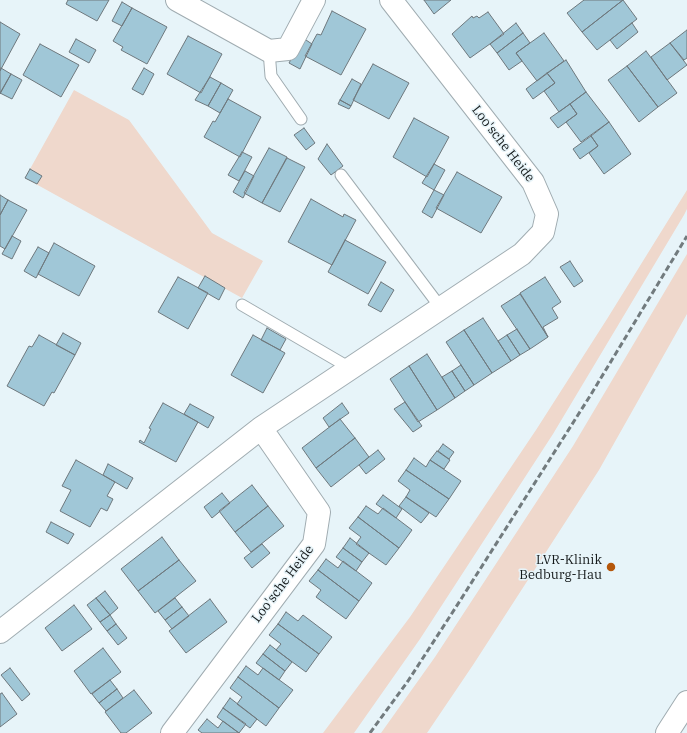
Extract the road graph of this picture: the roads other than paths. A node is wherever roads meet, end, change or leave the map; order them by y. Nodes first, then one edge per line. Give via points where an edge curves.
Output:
1 (177, 0) edge
2 (314, 0) edge
3 (391, 0) edge
4 (269, 51) junction
5 (302, 118) dead end
6 (341, 175) dead end
7 (242, 305) dead end
8 (441, 308) junction
9 (350, 368) junction
10 (261, 428) junction
11 (0, 632) edge
12 (687, 702) edge
13 (172, 733) edge
14 (667, 733) edge

1 - 4 street
2 - 4 street via 288,49
3 - 8 street, Loo'sche Heide via 533,182 547,214 544,232 522,254
4 - 5 lane via 271,76
6 - 8 lane
7 - 9 lane
8 - 9 street, Loo'sche Heide
9 - 10 street, Loo'sche Heide
10 - 11 street, Loo'sche Heide
10 - 13 street, Loo'sche Heide via 319,512 314,544
12 - 14 street

